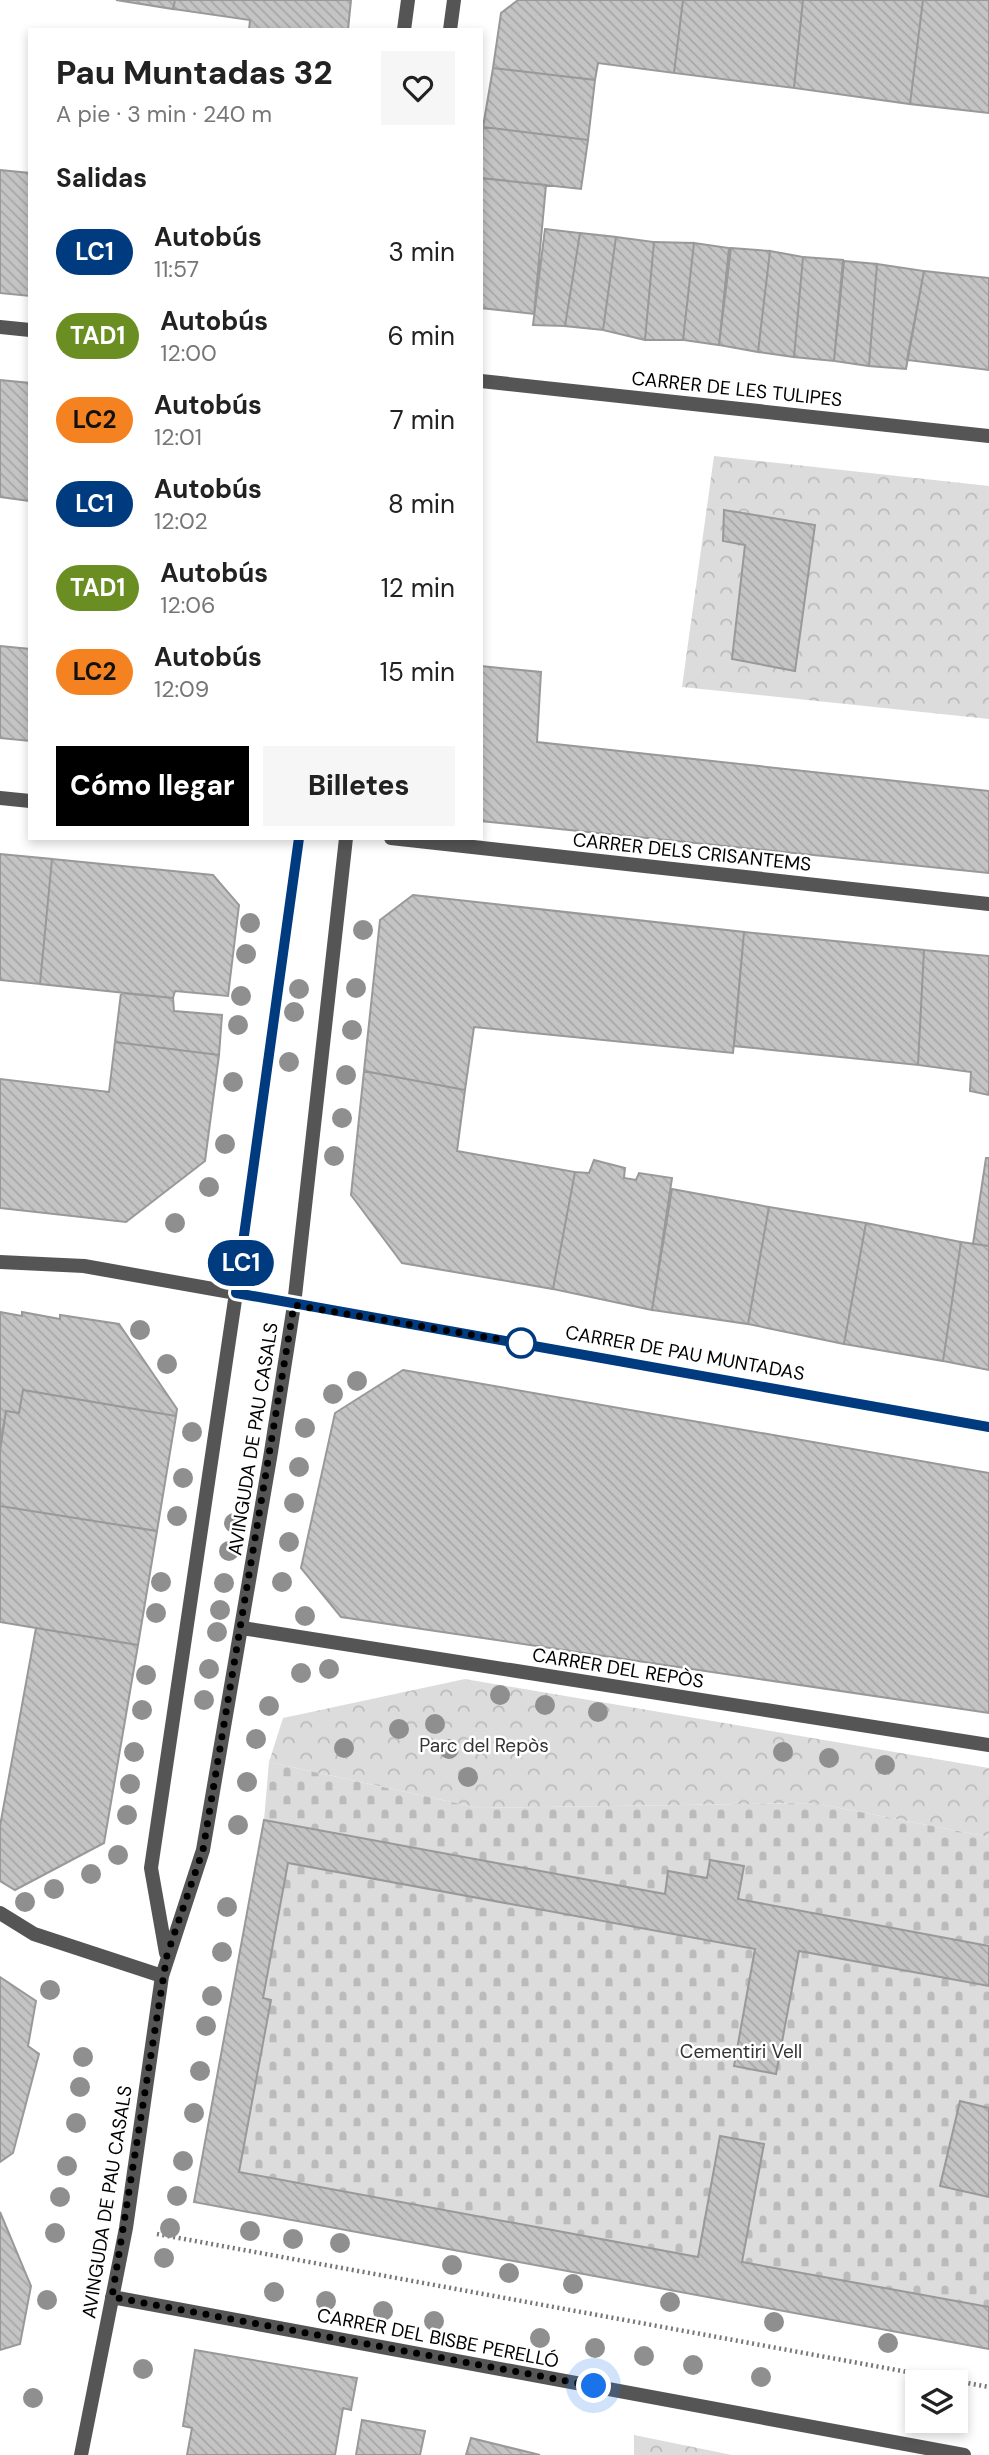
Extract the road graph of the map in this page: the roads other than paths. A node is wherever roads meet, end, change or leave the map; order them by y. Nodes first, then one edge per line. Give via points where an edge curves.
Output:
1 (408, 0) edge
2 (454, 0) edge
3 (404, 28) edge
4 (450, 28) edge
5 (0, 327) edge
6 (28, 330) edge
7 (483, 381) edge
8 (989, 436) edge
9 (0, 798) edge
10 (28, 801) edge
11 (299, 840) edge
12 (346, 840) edge
13 (409, 840) edge
14 (989, 904) edge
15 (0, 1262) edge
16 (236, 1293) junction
17 (294, 1305) junction
18 (989, 1427) edge
19 (242, 1628) junction
20 (989, 1745) edge
21 (0, 1913) edge
22 (167, 1955) junction
23 (162, 1976) junction
24 (112, 2297) junction
25 (81, 2455) edge
26 (964, 2455) edge

1 - 3 street
2 - 4 street
5 - 6 street
7 - 8 street, CARRER DE LES TULIPES
9 - 10 street
11 - 16 street, AVINGUDA DE PAU CASALS
12 - 17 street, AVINGUDA DE PAU CASALS
13 - 14 street, CARRER DELS CRISANTEMS
15 - 16 street, CARRER DE PAU MUNTADAS via 84,1266
16 - 17 street, CARRER DE PAU MUNTADAS
16 - 22 street, AVINGUDA DE PAU CASALS via 151,1868
17 - 18 street, CARRER DE PAU MUNTADAS
17 - 19 street, AVINGUDA DE PAU CASALS
19 - 20 street, CARRER DEL REPÒS
19 - 22 street, AVINGUDA DE PAU CASALS via 203,1850
21 - 23 street via 34,1934
22 - 23 street, AVINGUDA DE PAU CASALS
23 - 24 street, AVINGUDA DE PAU CASALS
24 - 25 street, AVINGUDA DE PAU CASALS
24 - 26 street, CARRER DEL BISBE PERELLÓ

